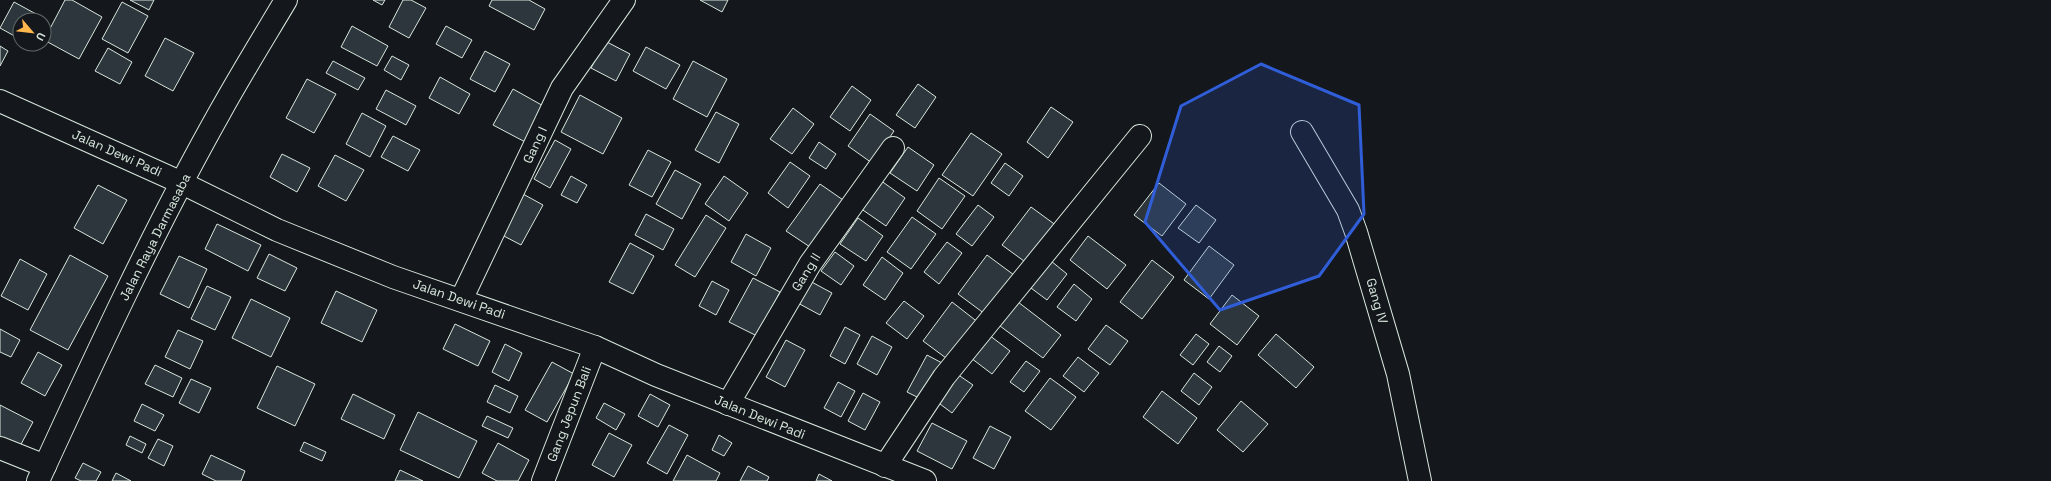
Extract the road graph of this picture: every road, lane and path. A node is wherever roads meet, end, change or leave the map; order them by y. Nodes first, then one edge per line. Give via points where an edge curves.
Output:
1 (286, 0) edge
2 (624, 0) edge
3 (0, 101) edge
4 (1302, 132) dead end
5 (1140, 136) dead end
6 (894, 148) dead end
7 (182, 183) junction
8 (461, 300) junction
9 (595, 347) junction
10 (728, 404) junction
11 (0, 448) edge
12 (885, 466) junction
13 (41, 474) edge
14 (543, 481) edge
15 (924, 481) edge
16 (1420, 481) edge

1 - 7 street, Jalan Raya Darmasaba via 220,112
2 - 8 street, Gang I via 562,88
3 - 7 street, Jalan Dewi Padi
4 - 16 street, Gang IV via 1348,210 1356,232 1398,374
5 - 12 street via 944,377
6 - 10 street, Gang II via 810,264
7 - 8 street, Jalan Dewi Padi via 277,230 393,277
7 - 13 street, Jalan Raya Darmasaba via 93,361
8 - 9 street, Jalan Dewi Padi
9 - 10 street, Jalan Dewi Padi
9 - 14 street, Gang Jepun Bali
10 - 12 street, Jalan Dewi Padi
11 - 13 street
12 - 15 street, Jalan Dewi Padi

